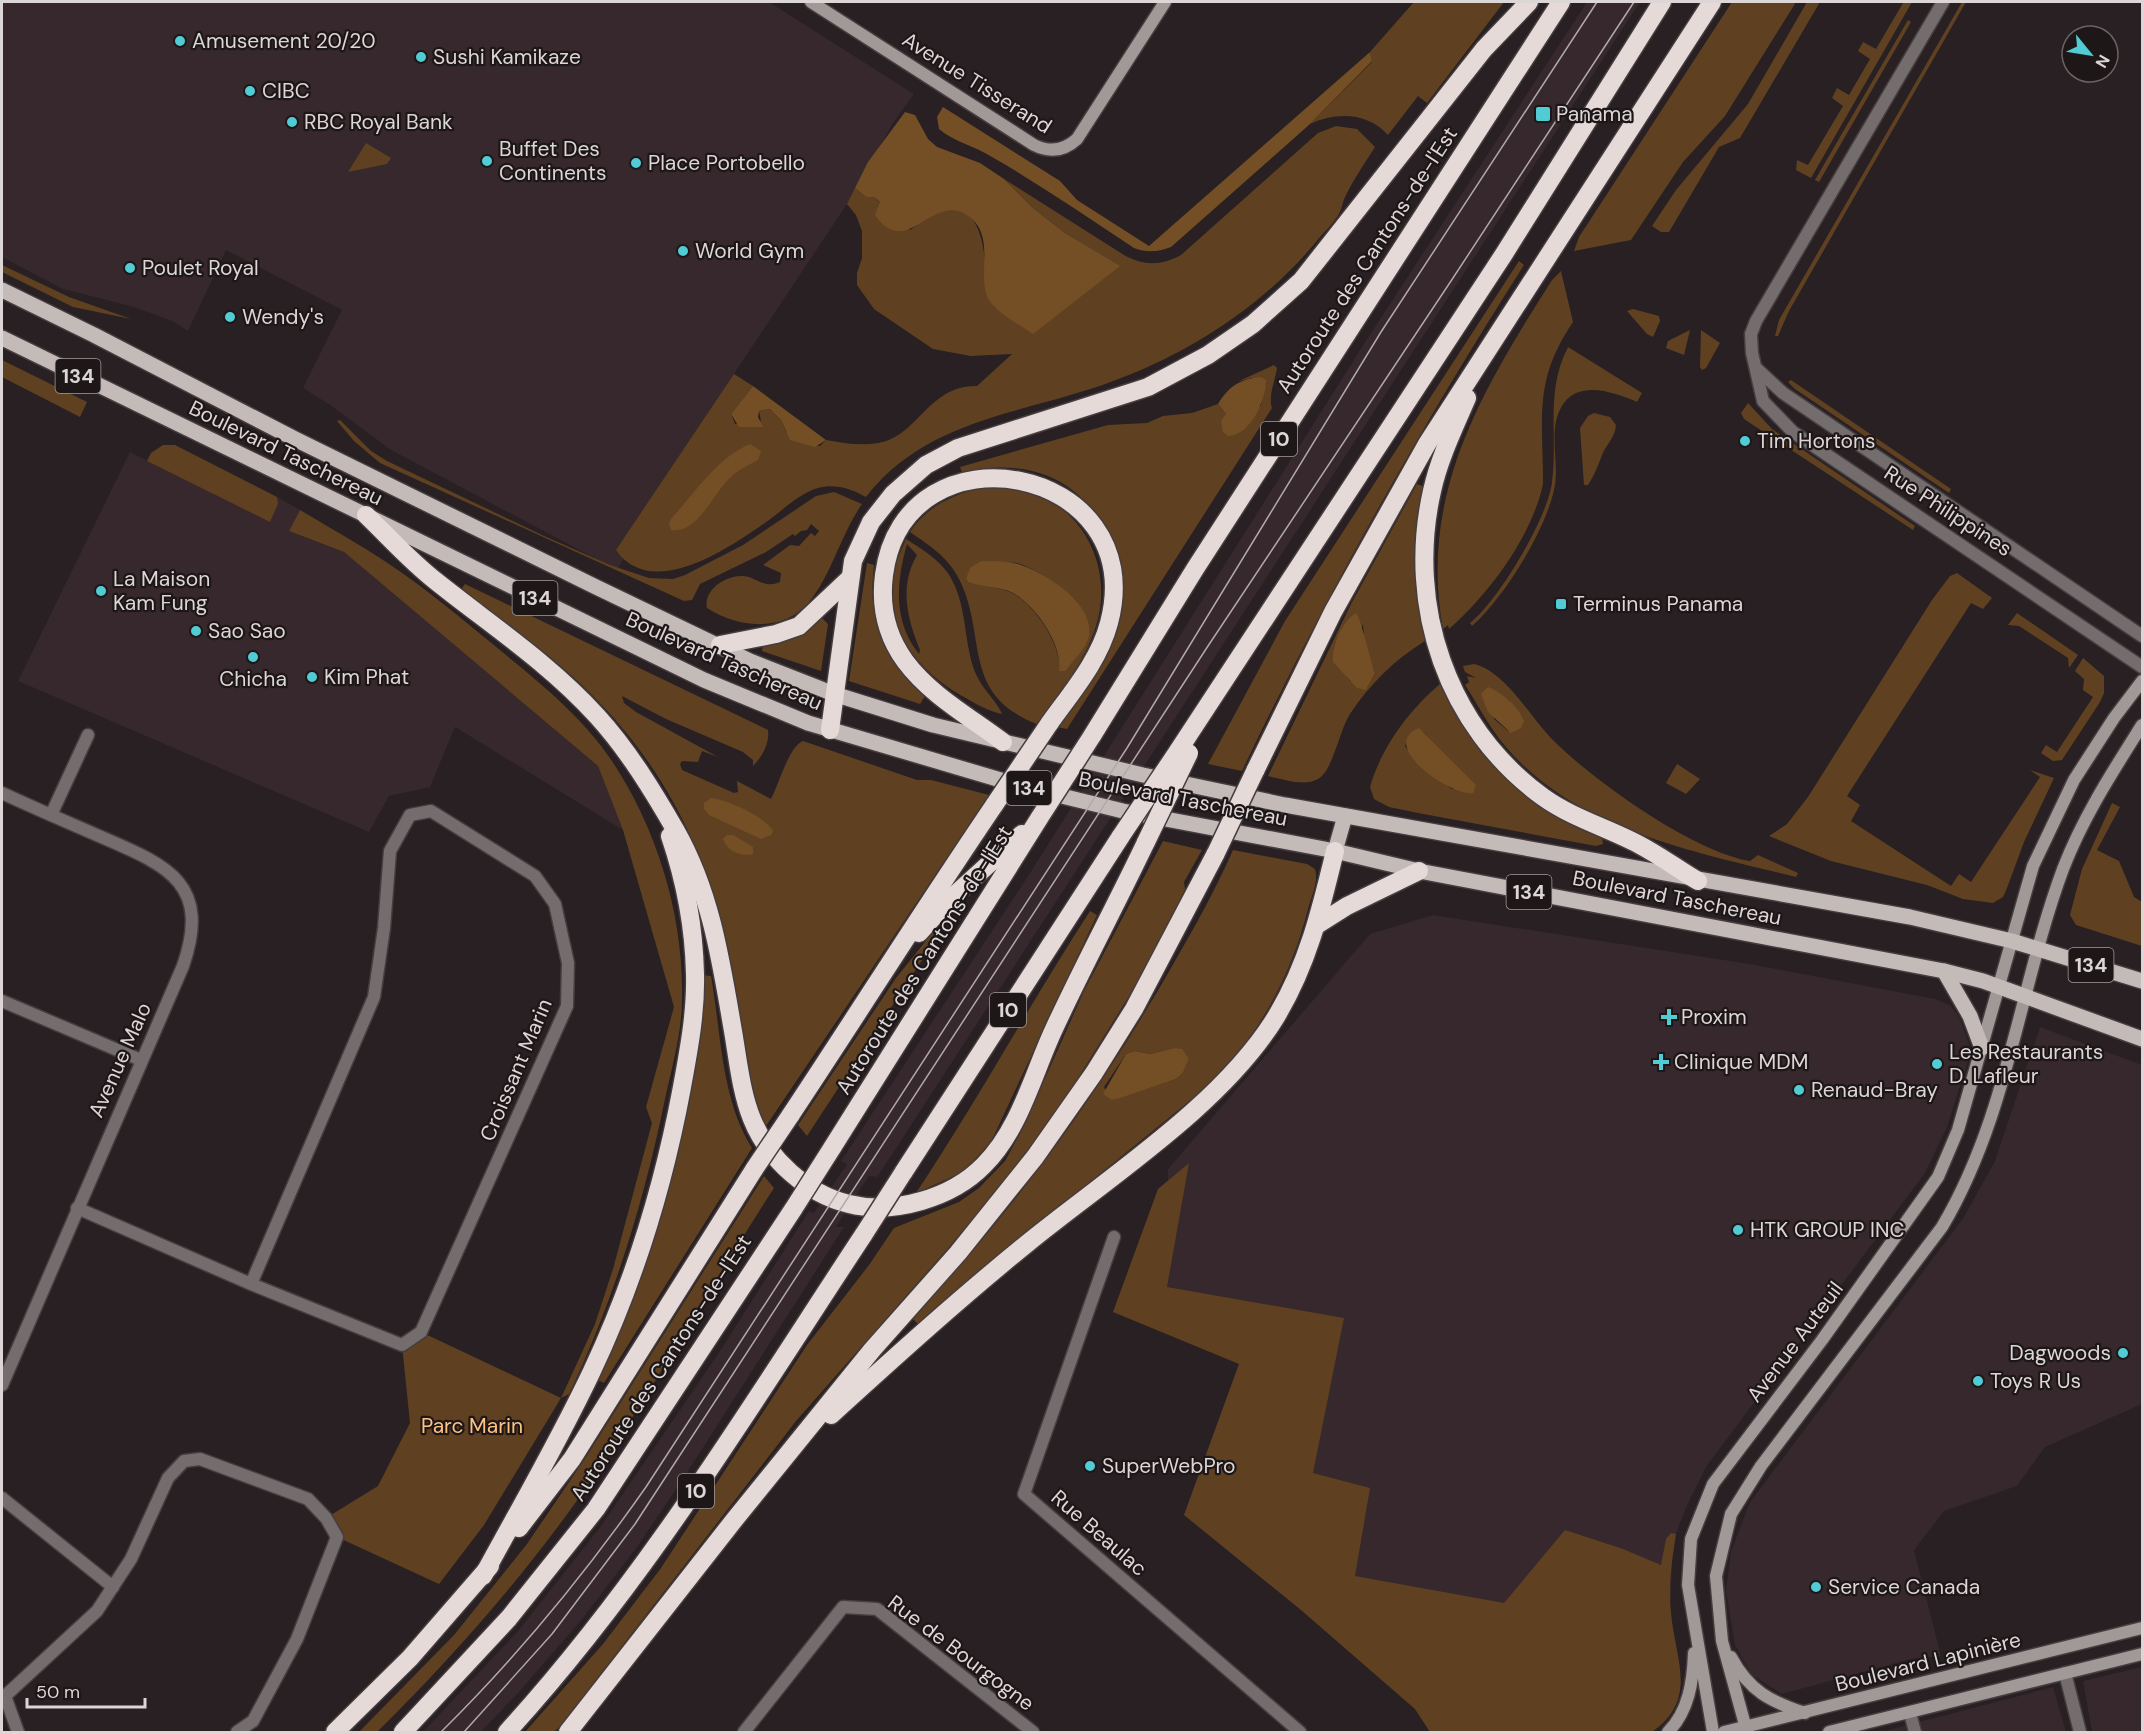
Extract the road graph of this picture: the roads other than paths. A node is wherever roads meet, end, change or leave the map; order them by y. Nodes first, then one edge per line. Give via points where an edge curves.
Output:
1 (812, 2) edge
2 (1165, 2) edge
3 (1529, 2) edge
4 (1561, 2) edge
5 (1662, 2) edge
6 (1712, 2) edge
7 (1943, 2) edge
8 (2, 290) edge
9 (1504, 323) junction
10 (2, 338) edge
11 (1757, 369) junction
12 (366, 515) junction
13 (850, 578) junction
14 (2142, 636) edge
15 (720, 645) junction
16 (2142, 667) edge
17 (2142, 681) edge
18 (834, 694) junction
19 (2142, 725) edge
20 (830, 730) junction
21 (88, 735) dead end
22 (1003, 742) junction
23 (1184, 752) junction
24 (2, 793) edge
25 (653, 793) junction
26 (51, 815) junction
27 (1345, 816) junction
28 (1040, 817) junction
29 (1335, 851) junction
30 (1419, 872) junction
31 (1698, 881) junction
32 (1317, 925) junction
33 (2012, 941) junction
34 (2039, 949) junction
35 (886, 971) junction
36 (1944, 971) junction
37 (2142, 981) edge
38 (2000, 987) junction
39 (2027, 997) junction
40 (2, 1000) edge
41 (2142, 1039) edge
42 (1982, 1048) junction
43 (141, 1060) junction
44 (77, 1208) junction
45 (1114, 1237) dead end
46 (251, 1284) junction
47 (2, 1385) edge
48 (790, 1453) junction
49 (2, 1498) edge
50 (483, 1576) junction
51 (113, 1587) junction
52 (1695, 1628) junction
53 (2142, 1628) edge
54 (1722, 1641) junction
55 (2142, 1654) edge
56 (2065, 1673) junction
57 (1806, 1713) junction
58 (1910, 1713) junction
59 (1746, 1730) edge
60 (18, 1732) edge
61 (237, 1732) edge
62 (335, 1732) edge
63 (403, 1732) edge
64 (507, 1732) edge
65 (568, 1732) edge
66 (744, 1732) edge
67 (1034, 1732) edge
68 (1300, 1732) edge
69 (1668, 1732) edge
70 (1713, 1732) edge
71 (1724, 1732) edge
72 (1828, 1732) edge
73 (1915, 1732) edge
74 (2080, 1732) edge

1 - 2 main road, Avenue Tisserand via 1034,145 1052,151 1077,139
3 - 13 highway via 1484,49 1312,268 1271,310 1208,356 1148,387 981,439 936,459 909,479 877,513 857,549
4 - 28 highway, Autoroute des Cantons-de-l'Est / 10, bridge
5 - 23 highway, 10 via 1528,217 1217,694
6 - 9 highway
7 - 11 street, Rue Philippines via 1756,321 1751,334
8 - 15 main road, Boulevard Taschereau / 134 via 295,439
9 - 31 highway via 1453,431 1432,490 1423,564 1432,636 1451,685 1480,735 1532,788 1570,814 1632,841
9 - 48 highway, bridge via 1370,543 1146,988 1069,1111 987,1220 872,1350
10 - 12 main road, Boulevard Taschereau / 134
11 - 14 street, Rue Philippines via 1783,393
11 - 16 street, Rue Philippines via 1763,400 1793,432
12 - 20 main road, Boulevard Taschereau / 134 via 714,685
12 - 25 highway via 433,579 574,693 620,743
13 - 15 highway via 799,626
13 - 18 highway
15 - 18 main road, Boulevard Taschereau / 134
17 - 33 main road, Avenue Auteuil via 2114,718 2063,801 2033,866
18 - 20 highway
18 - 22 main road, Boulevard Taschereau / 134 via 933,726
19 - 34 main road via 2077,837
20 - 29 main road, Boulevard Taschereau / 134 via 1079,801
21 - 26 street
22 - 27 main road, Boulevard Taschereau / 134
22 - 35 highway, bridge via 923,681 899,652 885,619 883,582 893,542 918,508 947,488 993,477 1039,485 1060,495 1095,530 1106,551 1113,587 1109,624 1095,657
23 - 25 highway, bridge via 1013,1125 993,1156 969,1178 938,1195 903,1204 857,1206 826,1196 795,1175 766,1144 754,1124 742,1083 706,900 690,855
23 - 64 highway, 10, bridge via 1121,836 663,1539 592,1635
24 - 26 street, Avenue Malo
25 - 50 highway via 680,873 694,954 694,1013 676,1119 648,1224 602,1349
26 - 43 street, Avenue Malo via 160,864 176,878 188,900 193,924 190,946
27 - 29 main road
27 - 31 main road, Boulevard Taschereau / 134
28 - 35 highway via 946,902
28 - 63 highway, Autoroute des Cantons-de-l'Est / 10, bridge via 794,1208 596,1509 510,1618
29 - 30 main road, Boulevard Taschereau / 134
29 - 32 highway
30 - 32 highway via 1347,906
30 - 36 main road, Boulevard Taschereau / 134
31 - 33 main road, Boulevard Taschereau / 134 via 1868,909
32 - 48 highway via 1300,972 1276,1018 1228,1077 1198,1106 932,1324
33 - 34 main road, Boulevard Taschereau / 134
33 - 38 main road, Avenue Auteuil
34 - 37 main road, Boulevard Taschereau / 134
34 - 39 main road
35 - 50 highway, bridge via 755,1168 572,1459
36 - 38 main road, Boulevard Taschereau / 134
36 - 42 main road via 1970,1016
38 - 39 main road, Boulevard Taschereau / 134
38 - 42 main road, Avenue Auteuil
39 - 41 main road, Boulevard Taschereau / 134
39 - 54 main road via 1996,1108 1964,1191 1942,1227 1761,1466 1731,1514 1716,1576
40 - 43 street
42 - 52 main road, Avenue Auteuil via 1958,1130 1938,1177 1713,1484 1691,1539 1688,1585
43 - 44 street, Avenue Malo
44 - 46 street, Croissant Marin
44 - 47 street, Avenue Malo
45 - 68 street, Rue Beaulac via 1024,1494
46 - 46 street, Croissant Marin via 402,1345 421,1332 567,1006 568,963 555,904 535,876 432,811 411,815 390,851 374,997
48 - 65 highway
49 - 51 street
50 - 62 highway via 410,1658
51 - 60 street via 97,1611 5,1696
51 - 61 street via 131,1559 168,1478 184,1461 200,1460 308,1499 326,1518 337,1537 297,1639 253,1721
52 - 69 main road via 1688,1700
52 - 70 main road, Avenue Auteuil
53 - 57 main road, Boulevard Lapinière
54 - 57 main road via 1738,1670 1757,1690 1770,1701
54 - 59 main road
55 - 56 main road
56 - 58 main road
56 - 74 street
57 - 59 main road, Boulevard Lapinière
58 - 72 main road
58 - 73 street
59 - 71 main road, Boulevard Lapinière
66 - 67 street, Rue de Bourgogne via 843,1607 877,1609

